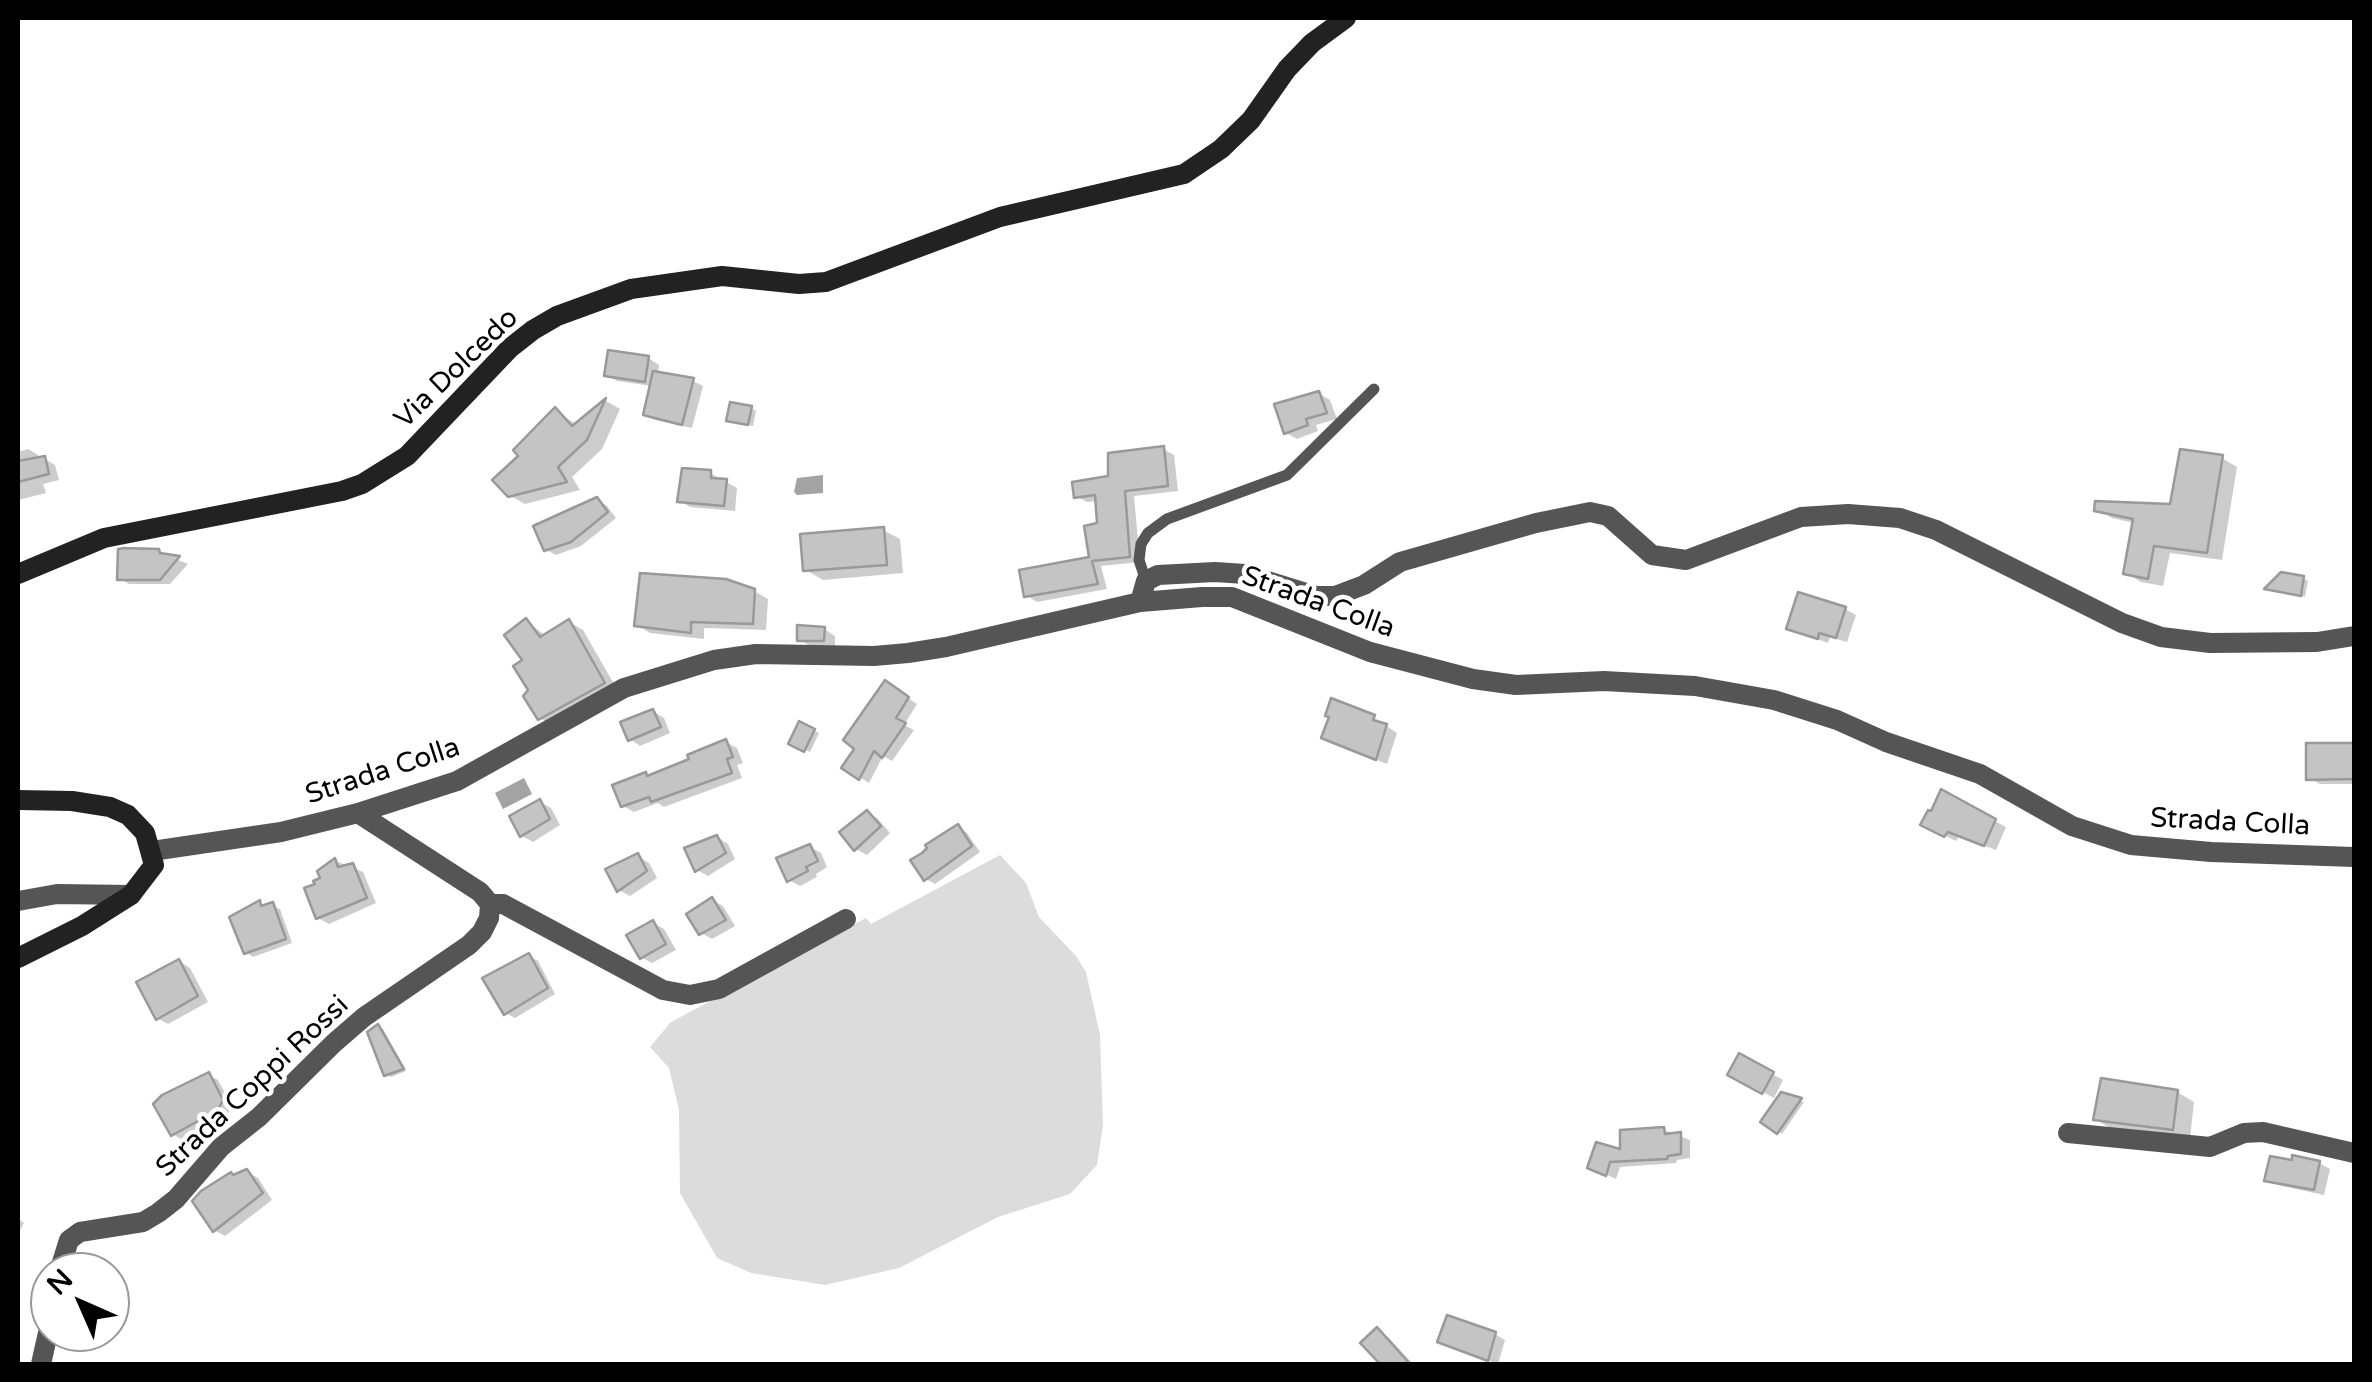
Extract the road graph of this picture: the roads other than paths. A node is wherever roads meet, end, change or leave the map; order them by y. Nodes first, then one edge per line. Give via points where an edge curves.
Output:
1 (1346, 18) edge
2 (1374, 390) dead end
3 (18, 574) edge
4 (1146, 581) junction
5 (1140, 602) junction
6 (2354, 636) edge
7 (18, 800) edge
8 (358, 813) junction
9 (152, 851) junction
10 (2354, 856) edge
11 (131, 896) junction
12 (18, 901) edge
13 (490, 904) junction
14 (846, 919) dead end
15 (18, 958) edge
16 (2068, 1133) dead end
17 (2354, 1152) edge
18 (66, 1252) edge

1 - 3 main road, Via Dolcedo via 1300,56 1221,149 1184,174 1000,217 826,282 722,276 632,289 534,330 406,456 362,484 104,538
2 - 4 lane via 1288,475 1167,519 1148,534 1139,560
4 - 5 street
4 - 6 street via 1158,575 1245,574 1335,596 1400,562 1590,512 1608,516 1652,555 1686,560 1801,517 1848,514 1900,518 1936,530 2162,638 2317,642
5 - 8 street, Strada Colla via 908,653 714,660 624,688 473,774
5 - 10 street, Strada Colla via 1232,598 1370,652 1473,679 1696,686 1774,700 1980,774 2072,826 2131,845
7 - 9 main road via 110,807 128,815
8 - 9 street, Strada Colla via 229,842
8 - 13 street
9 - 11 main road via 154,865
11 - 12 street via 57,894
11 - 15 main road
13 - 14 street via 503,904 663,990 690,994 719,988
13 - 18 street, Strada Coppi Rossi via 490,918 469,945 334,1043 221,1147 176,1199 143,1222 80,1232
16 - 17 street via 2210,1147 2263,1132

